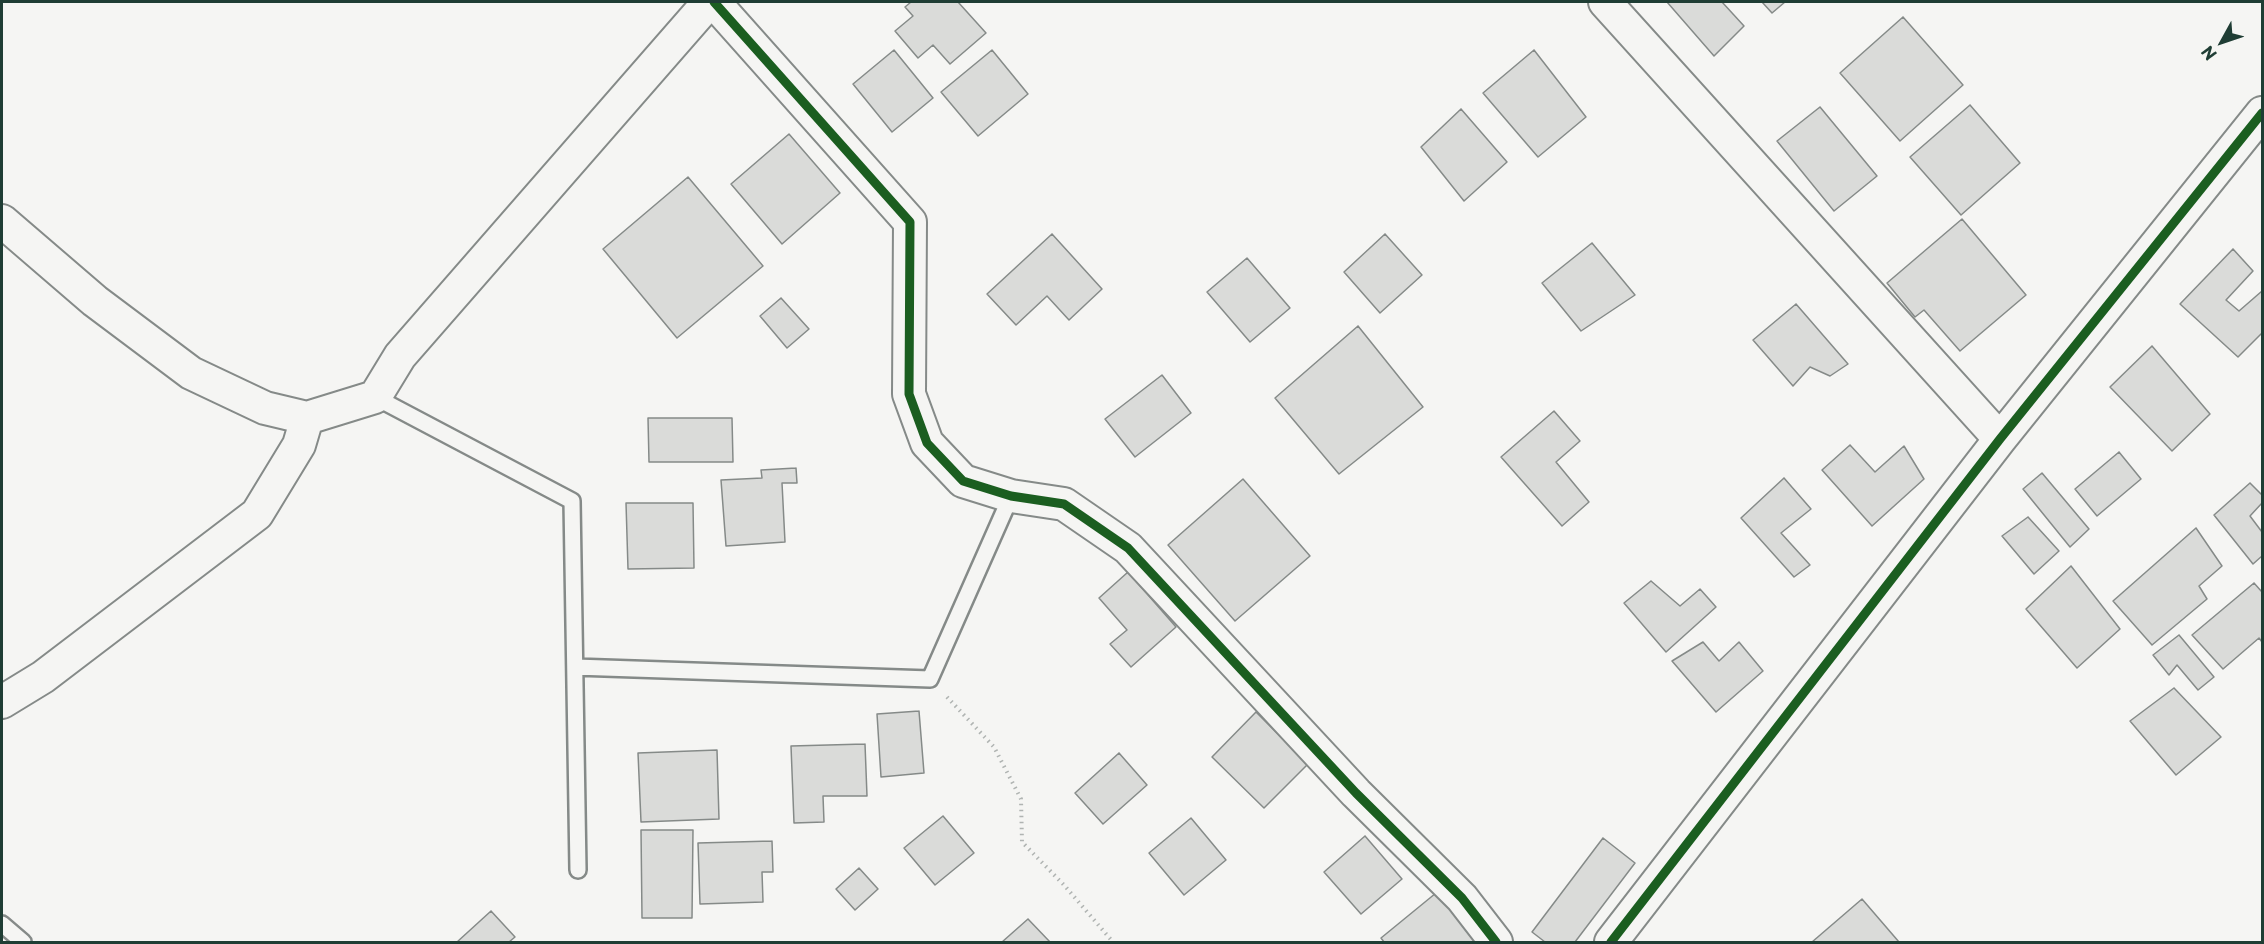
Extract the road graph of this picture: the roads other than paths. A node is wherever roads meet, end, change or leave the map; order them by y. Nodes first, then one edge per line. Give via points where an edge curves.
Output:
1 (709, 2) edge
2 (714, 2) edge
3 (1605, 2) edge
4 (2262, 113) edge
5 (2, 221) edge
6 (375, 397) junction
7 (307, 418) junction
8 (2000, 439) junction
9 (1011, 496) junction
10 (575, 668) junction
11 (2, 702) edge
12 (579, 870) dead end
13 (2, 924) edge
14 (23, 942) edge
15 (1496, 942) edge
16 (1611, 942) edge

1 - 6 street via 400,356
2 - 9 street via 910,222 909,394 927,443 963,481
3 - 8 street
4 - 8 street
5 - 7 street via 95,301 191,373 265,408
6 - 7 street
6 - 10 lane via 572,501
7 - 11 street via 299,445 257,514 43,677
8 - 16 street
9 - 10 lane via 930,679
9 - 15 street via 1065,504 1128,548 1356,793 1462,898
10 - 12 lane
13 - 14 lane

